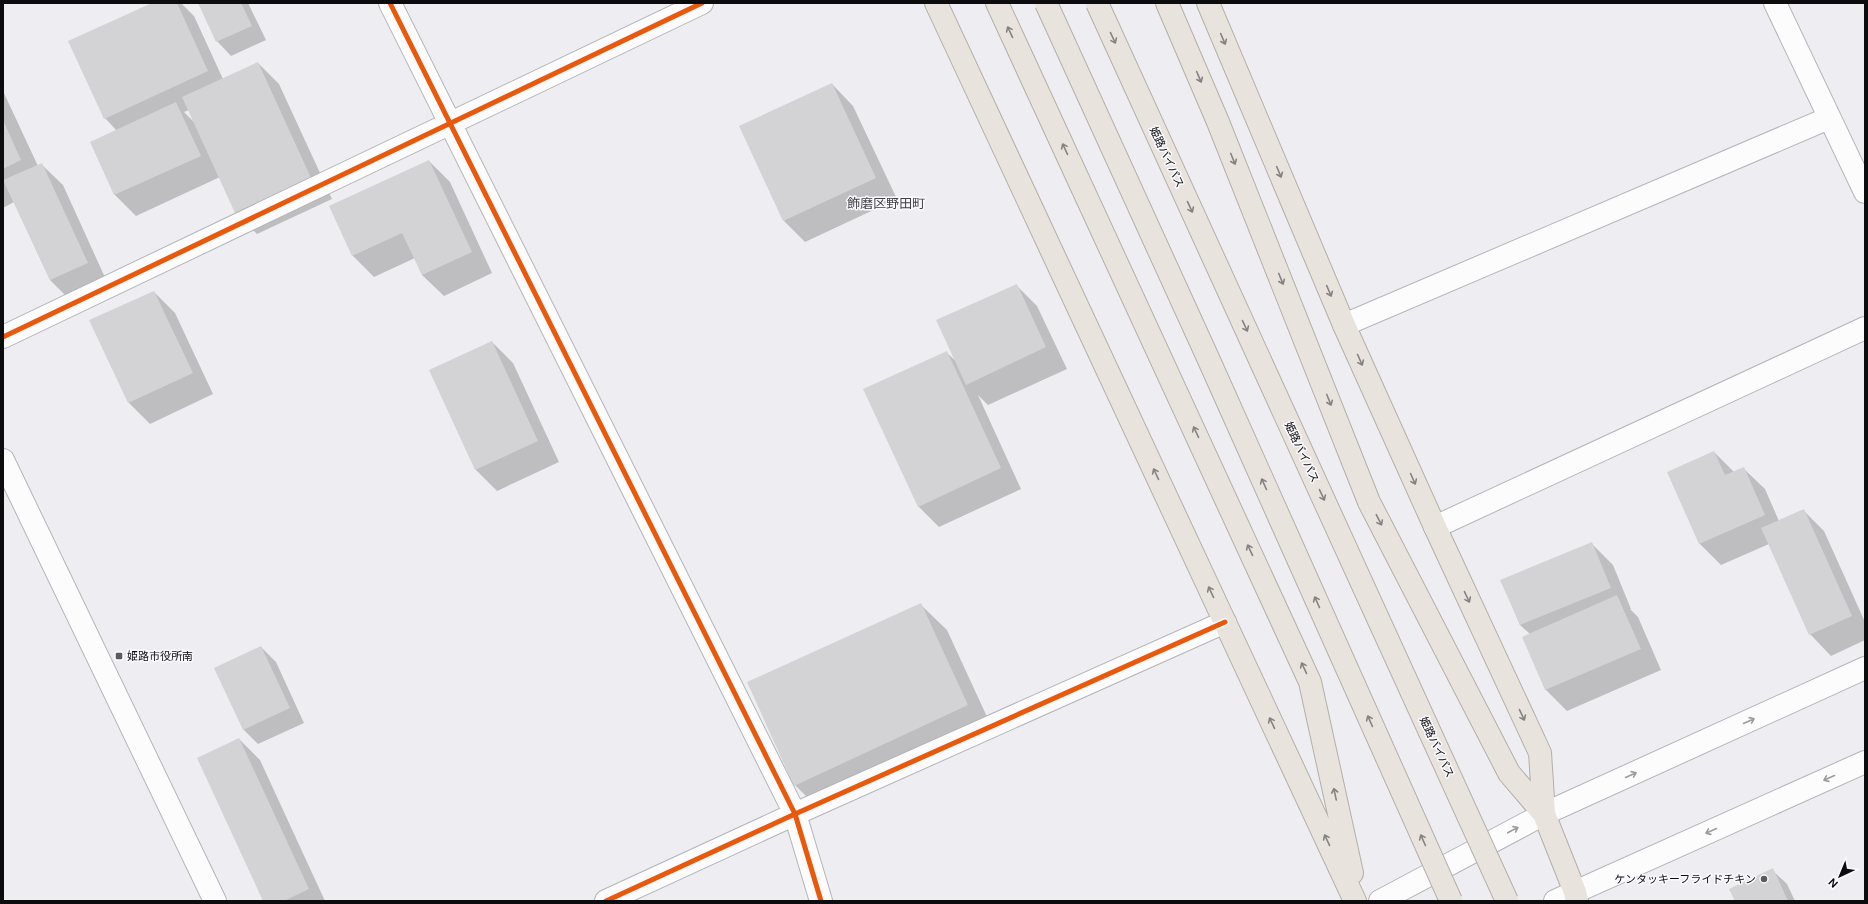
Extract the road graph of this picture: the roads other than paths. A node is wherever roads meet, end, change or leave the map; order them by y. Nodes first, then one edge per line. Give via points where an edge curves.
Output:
1 (390, 3) edge
2 (702, 3) edge
3 (936, 3) edge
4 (997, 3) edge
5 (1046, 3) edge
6 (1097, 3) edge
7 (1167, 3) edge
8 (1208, 3) edge
9 (1775, 3) edge
10 (1829, 118) junction
11 (451, 124) junction
12 (1865, 192) edge
13 (1344, 325) junction
14 (1865, 328) edge
15 (3, 337) edge
16 (3, 460) edge
17 (1435, 527) junction
18 (1225, 622) junction
19 (1865, 668) edge
20 (1865, 762) edge
21 (795, 814) junction
22 (1544, 814) junction
23 (1577, 898) edge
24 (215, 901) edge
25 (606, 901) edge
26 (821, 901) edge
27 (1356, 901) edge
28 (1380, 901) edge
29 (1451, 901) edge
30 (1507, 901) edge
31 (1555, 901) edge

1 - 11 street
2 - 11 street
18 -> 3 highway
27 -> 4 highway via 1310,682
29 -> 5 highway, bridge
6 -> 30 highway, 姫路バイパス, bridge
7 -> 22 highway via 1218,122 1369,502 1509,773
8 -> 13 highway
9 - 10 street
10 - 12 street
10 - 13 street
11 - 15 street
11 - 21 street
13 -> 17 highway
14 - 17 street
16 - 24 street
17 -> 22 highway via 1540,753
18 - 21 street
27 -> 18 highway
22 -> 19 street
20 -> 23 street
21 - 25 street
21 - 26 street
22 - 23 highway
28 -> 22 street
23 - 31 street

